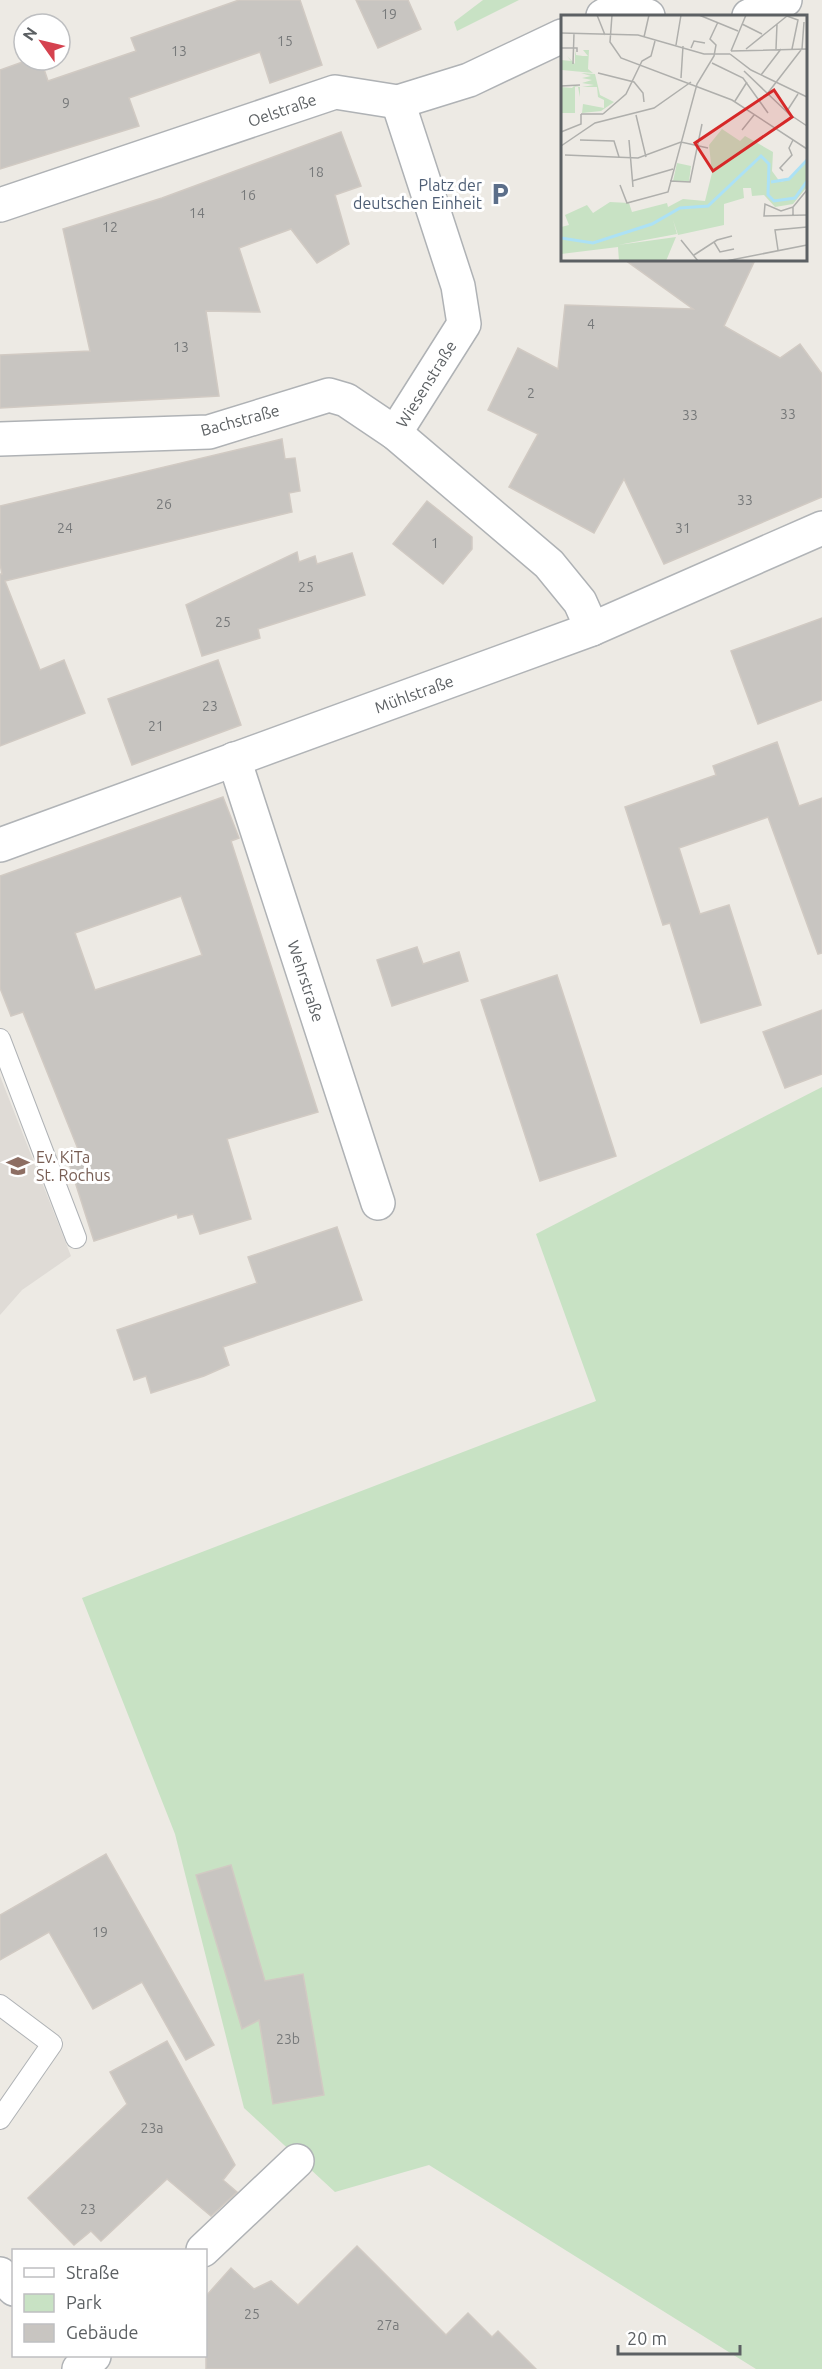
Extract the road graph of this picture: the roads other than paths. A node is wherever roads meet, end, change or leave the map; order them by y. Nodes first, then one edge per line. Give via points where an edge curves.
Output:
1 (785, 0) edge
2 (612, 9) edge
3 (643, 15) edge
4 (751, 15) edge
5 (561, 36) edge
6 (398, 102) junction
7 (0, 205) edge
8 (395, 433) junction
9 (0, 438) edge
10 (822, 528) edge
11 (592, 629) junction
12 (234, 759) junction
13 (0, 845) edge
14 (0, 1039) edge
15 (378, 1203) dead end
16 (76, 1238) dead end
17 (0, 2006) edge
18 (0, 2119) edge
19 (297, 2161) dead end
20 (204, 2249) edge
21 (0, 2274) edge
22 (12, 2287) edge

1 - 4 street
2 - 3 street
5 - 6 street, Oelstraße via 469,80
6 - 7 street, Oelstraße via 335,92
6 - 8 street, Wiesenstraße via 458,286 464,324
8 - 9 street, Bachstraße via 346,400 329,395 209,432
8 - 11 street, Wiesenstraße via 549,564 580,602
10 - 11 street, Mühlstraße
11 - 12 street, Mühlstraße
12 - 13 street, Mühlstraße
12 - 15 street, Wehrstraße
14 - 16 lane
17 - 18 lane via 52,2044
19 - 20 street
21 - 22 street

